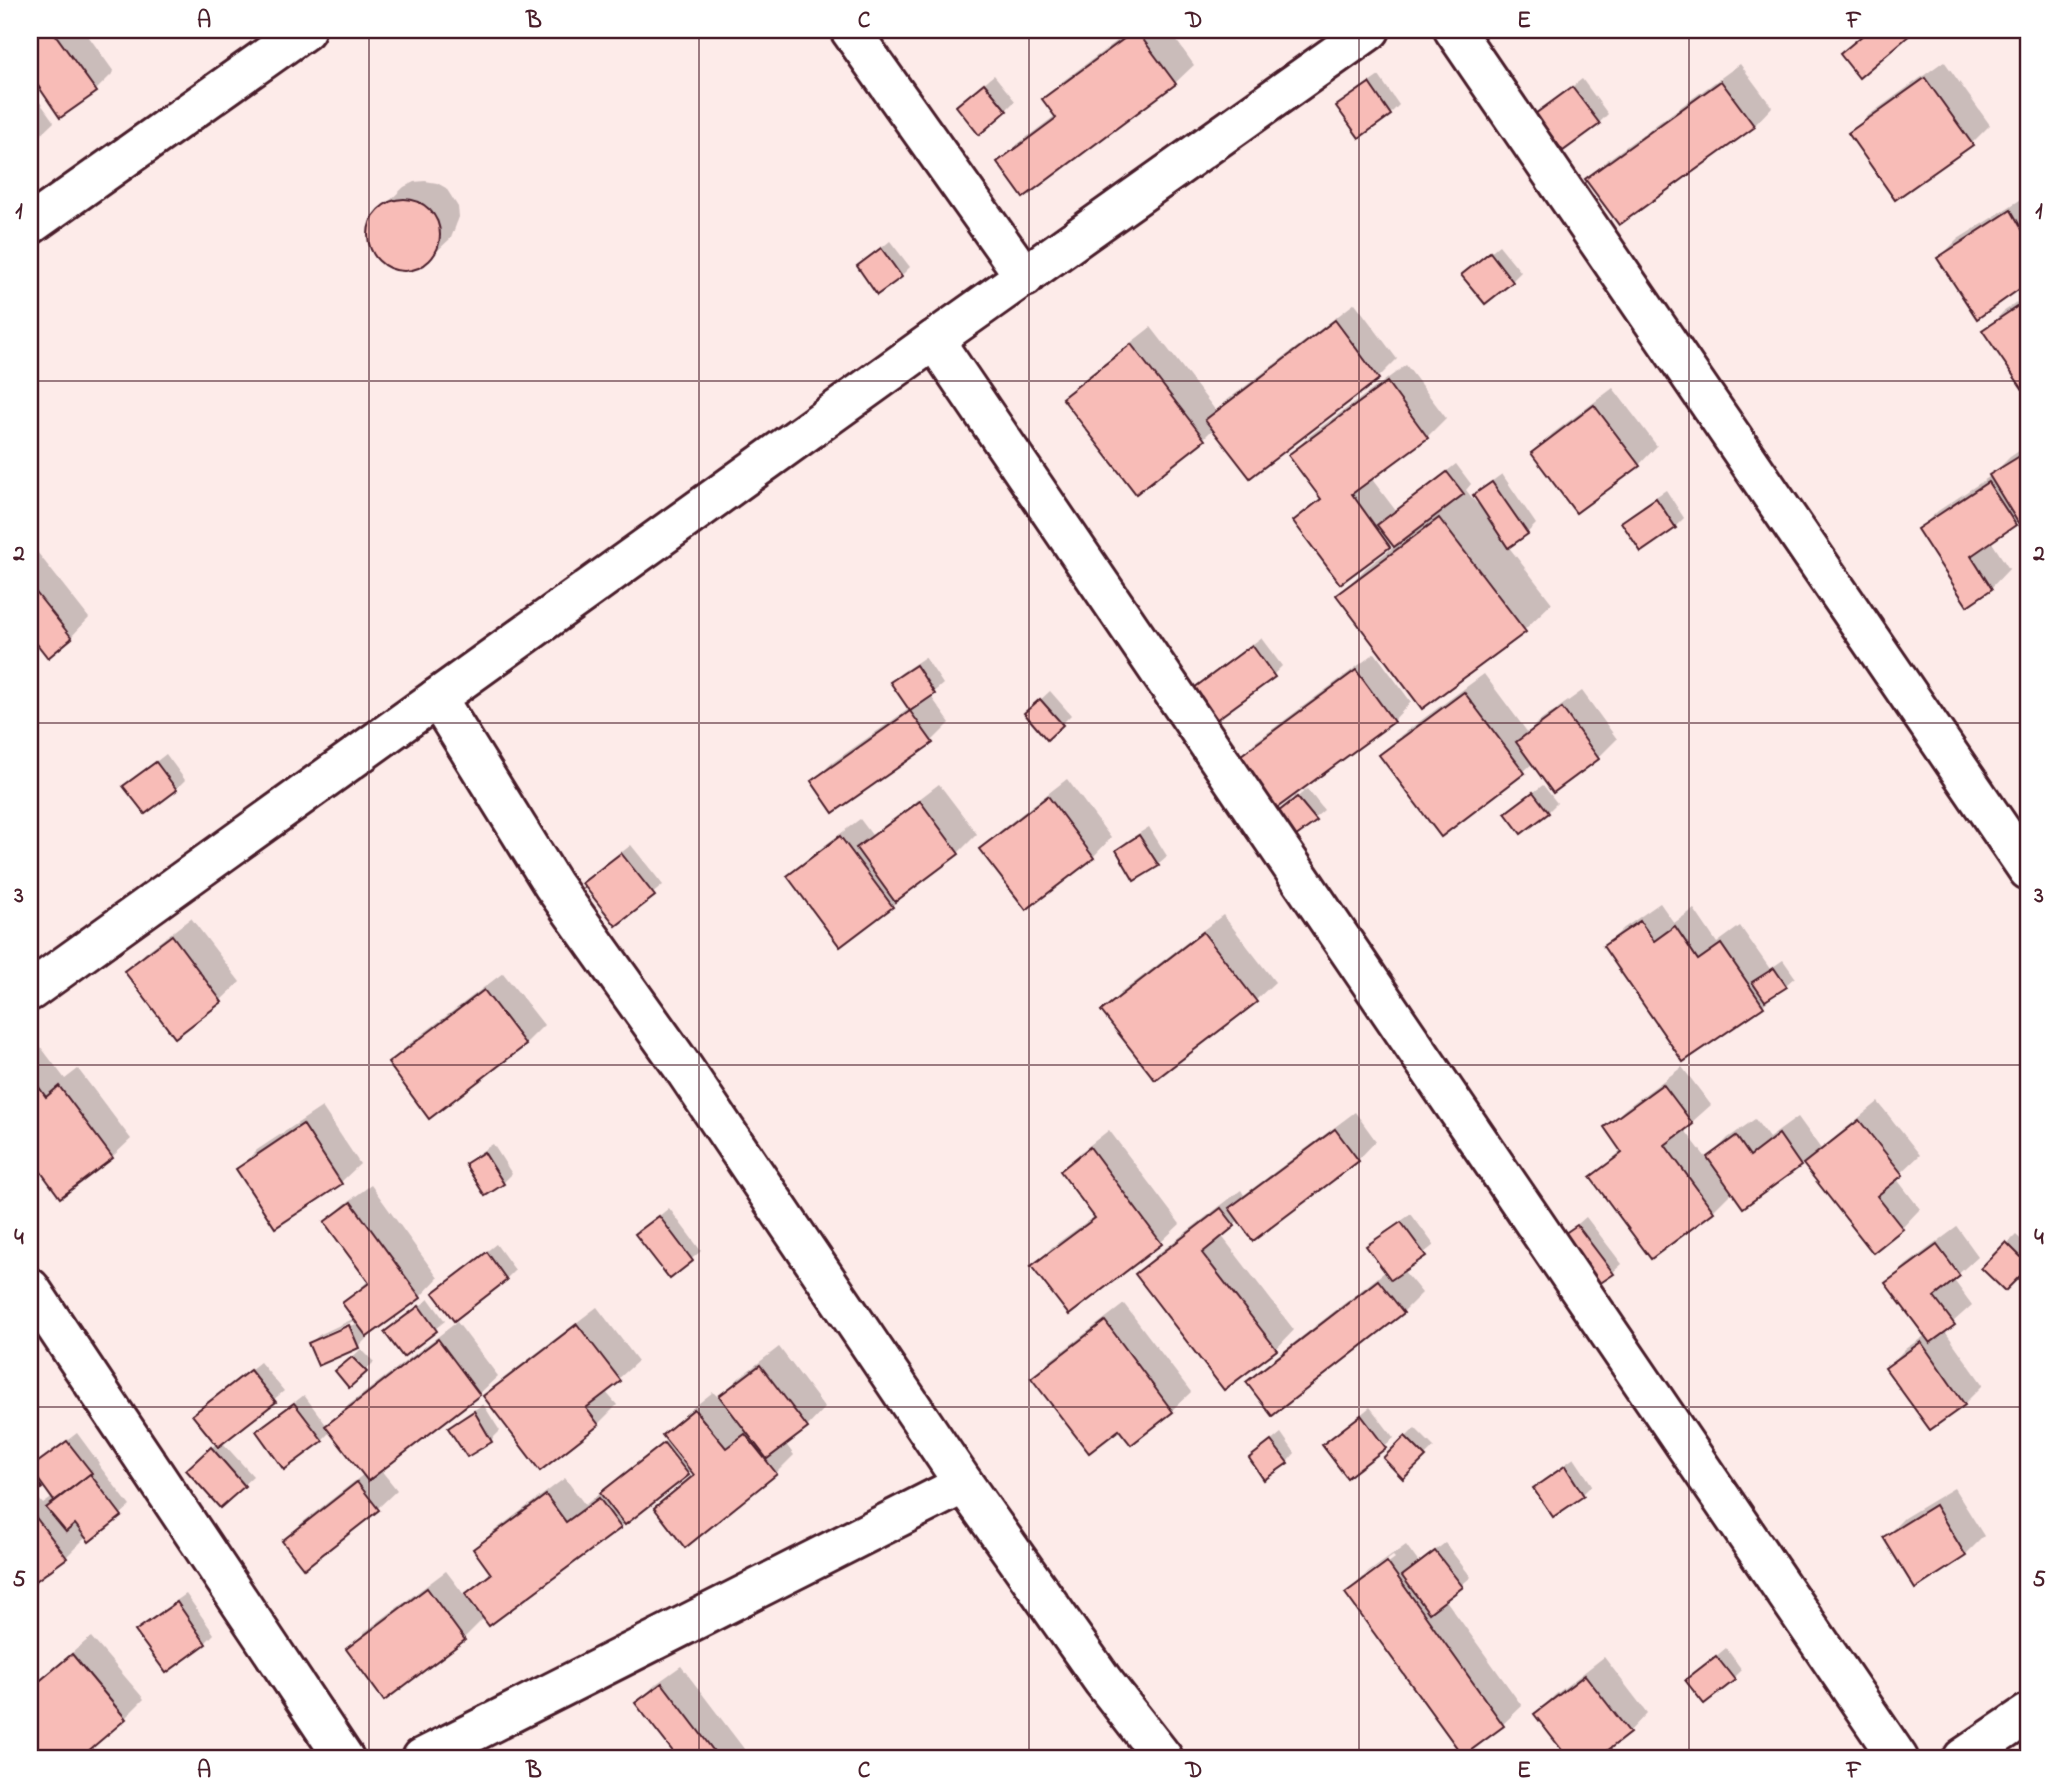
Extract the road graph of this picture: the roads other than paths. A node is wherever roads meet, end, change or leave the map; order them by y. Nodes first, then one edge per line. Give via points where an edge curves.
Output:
1 (305, 30) edge
2 (850, 30) edge
3 (1370, 30) edge
4 (1454, 30) edge
5 (30, 225) edge
6 (1025, 277) junction
7 (934, 340) junction
8 (437, 698) junction
9 (2028, 870) edge
10 (30, 990) edge
11 (30, 1288) edge
12 (964, 1484) junction
13 (2028, 1714) edge
14 (344, 1758) edge
15 (422, 1758) edge
16 (1163, 1758) edge
17 (1898, 1758) edge
18 (1963, 1758) edge

1 - 5 street
2 - 6 street
3 - 6 street
4 - 9 street
6 - 7 street
7 - 8 street
7 - 17 street
8 - 10 street
8 - 12 street via 553,885 684,1069
11 - 14 street
12 - 15 street
12 - 16 street
13 - 18 street

